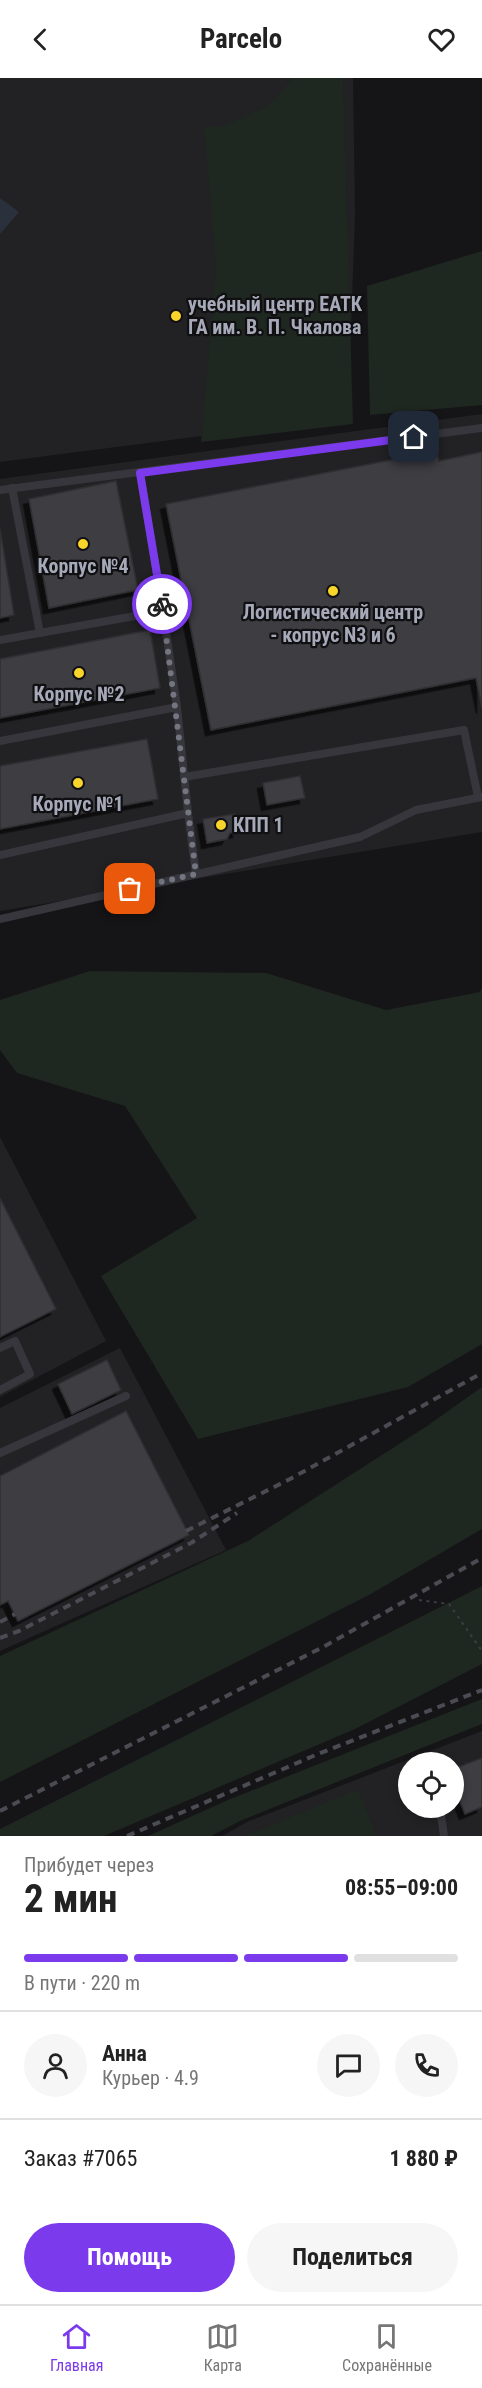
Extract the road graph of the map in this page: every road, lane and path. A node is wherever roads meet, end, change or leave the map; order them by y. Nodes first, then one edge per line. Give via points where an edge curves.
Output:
1 (482, 428) edge
2 (140, 473) junction
3 (12, 488) junction
4 (0, 490) edge
5 (163, 610) junction
6 (40, 633) junction
7 (0, 640) edge
8 (177, 706) junction
9 (0, 741) edge
10 (184, 777) junction
11 (480, 797) edge
12 (188, 813) junction
13 (0, 855) edge
14 (196, 874) junction
15 (0, 919) edge
16 (0, 1348) edge
17 (0, 1390) edge
18 (126, 1396) dead end
19 (0, 1453) edge
20 (419, 1599) dead end
21 (482, 1651) edge
22 (441, 1818) edge
23 (444, 1836) edge

1 - 2 lane
2 - 3 lane
2 - 5 lane
3 - 4 lane
3 - 6 lane
5 - 6 lane
5 - 8 lane
6 - 7 lane
8 - 9 lane
8 - 10 lane
10 - 11 lane via 464,730
10 - 12 lane
11 - 14 lane via 416,810 360,837
12 - 13 lane
12 - 14 lane
14 - 15 lane
16 - 17 lane via 15,1341 30,1374
18 - 19 lane
20 - 21 path via 449,1604
22 - 23 lane

